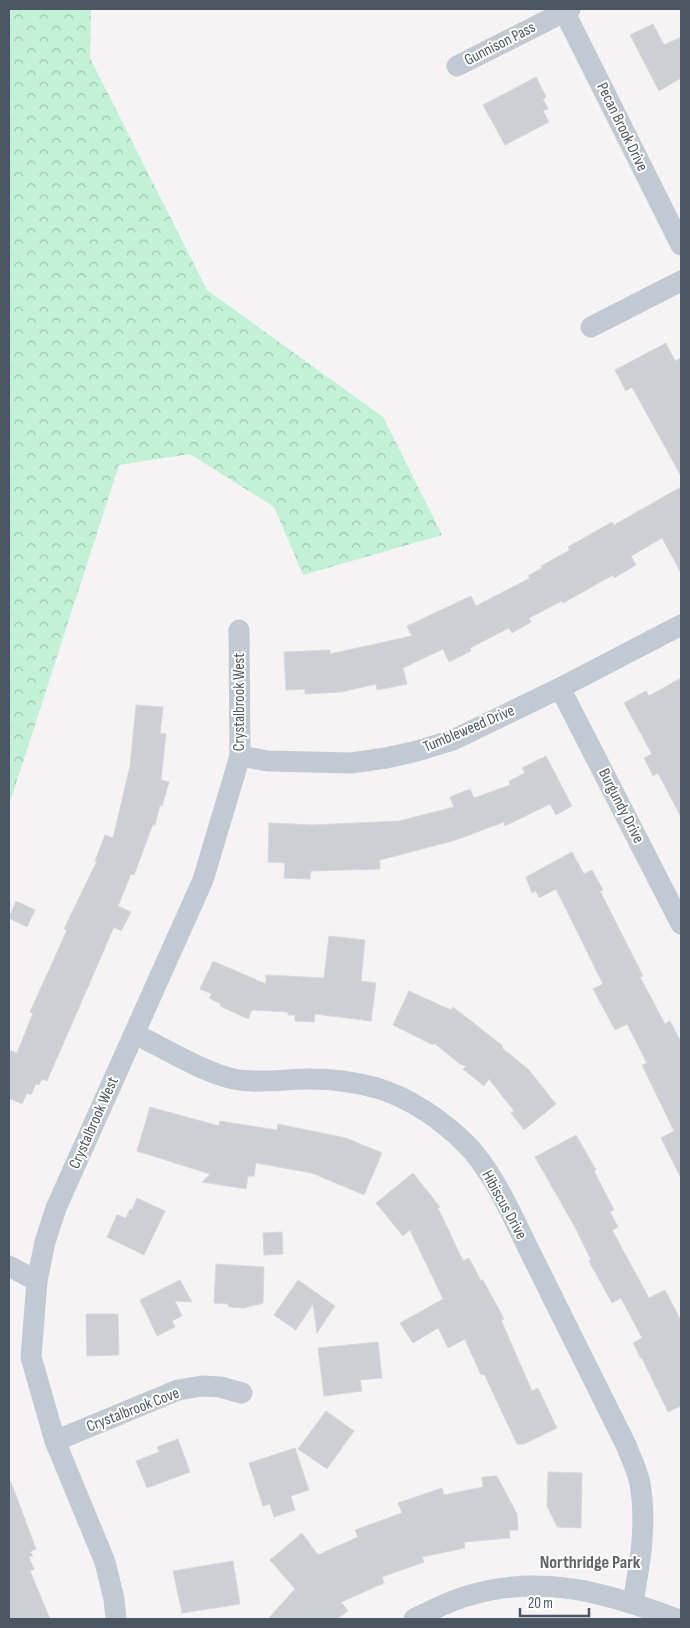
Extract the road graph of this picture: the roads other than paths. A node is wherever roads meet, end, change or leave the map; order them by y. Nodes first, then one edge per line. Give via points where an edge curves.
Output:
1 (566, 10) edge
2 (457, 66) dead end
3 (681, 244) edge
4 (681, 281) edge
5 (591, 327) dead end
6 (681, 625) edge
7 (238, 630) dead end
8 (560, 688) junction
9 (240, 756) junction
10 (681, 924) edge
11 (135, 1034) junction
12 (9, 1266) edge
13 (37, 1281) junction
14 (242, 1393) dead end
15 (55, 1440) junction
16 (633, 1602) junction
17 (116, 1619) edge
18 (414, 1619) edge
19 (677, 1619) edge

1 - 2 street, Gunnison Pass
1 - 3 street, Pecan Brook Drive
4 - 5 street
6 - 8 street, Tumbleweed Drive
7 - 9 street, Crystalbrook West
8 - 9 street, Tumbleweed Drive via 453,740 386,758 351,763 268,761
8 - 10 street, Burgundy Drive
9 - 11 street, Crystalbrook West via 203,880
11 - 13 street, Crystalbrook West via 56,1208
11 - 16 street, Hibiscus Drive via 215,1073 236,1079 311,1079 378,1089 410,1102 466,1145 490,1176 516,1225 627,1447 640,1482 642,1546
12 - 13 street
13 - 15 street, Crystalbrook West via 31,1357
14 - 15 street, Crystalbrook Cove via 220,1386 178,1390
15 - 17 street, Crystalbrook West via 105,1562
16 - 18 street via 558,1586 524,1586 466,1596
16 - 19 street

